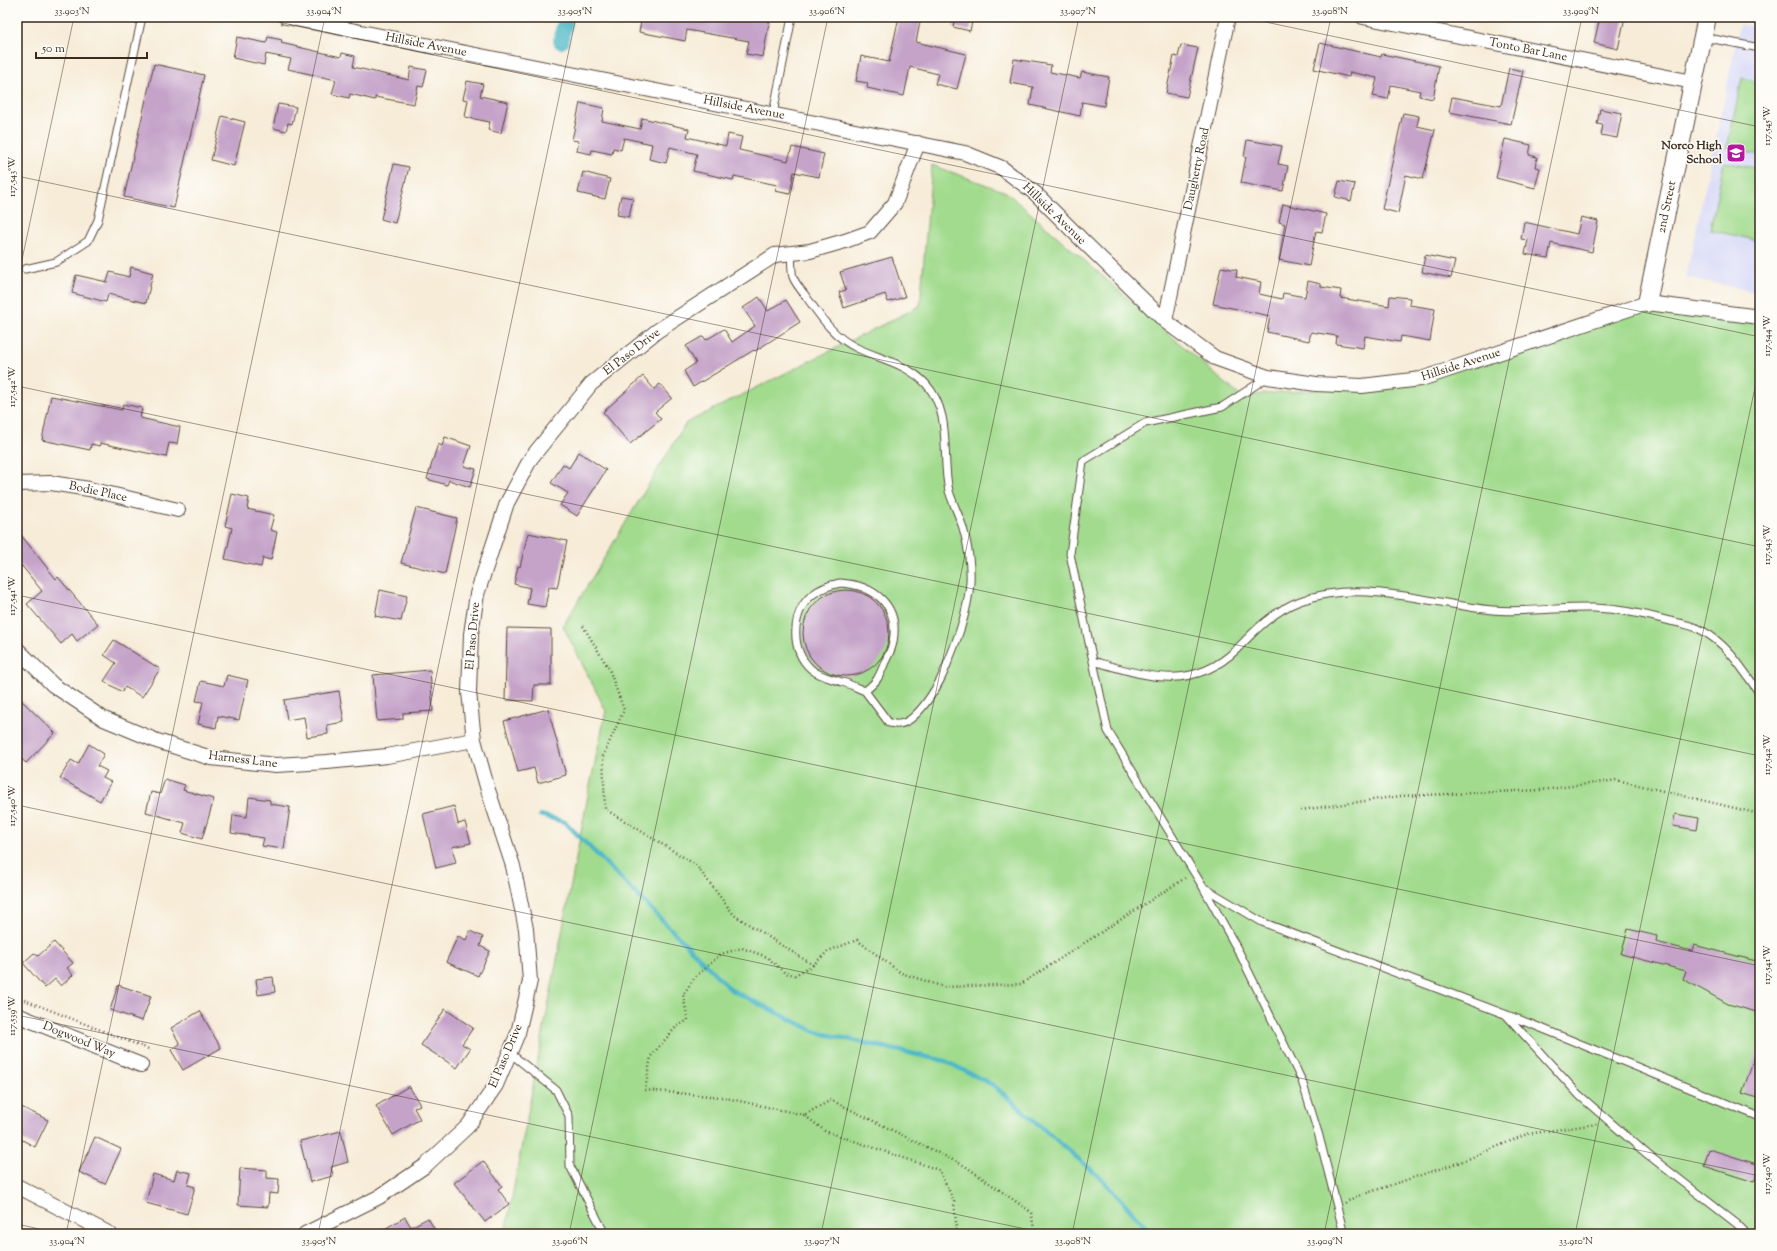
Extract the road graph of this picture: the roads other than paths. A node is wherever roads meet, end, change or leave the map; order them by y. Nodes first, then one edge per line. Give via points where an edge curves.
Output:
1 (142, 17) edge
2 (286, 17) edge
3 (792, 17) edge
4 (1228, 17) edge
5 (1363, 17) edge
6 (1708, 17) edge
7 (1703, 37) junction
8 (1760, 48) edge
9 (1693, 82) junction
10 (773, 114) junction
11 (918, 143) junction
12 (791, 253) junction
13 (25, 269) dead end
14 (1648, 303) junction
15 (1760, 317) edge
16 (1165, 320) junction
17 (1268, 377) junction
18 (17, 484) edge
19 (178, 510) dead end
20 (17, 649) edge
21 (1093, 661) junction
22 (865, 691) junction
23 (1760, 694) edge
24 (474, 740) junction
25 (1203, 887) junction
26 (1505, 1014) junction
27 (17, 1015) edge
28 (510, 1053) junction
29 (141, 1065) dead end
30 (1760, 1117) edge
31 (17, 1186) edge
32 (110, 1234) edge
33 (305, 1234) edge
34 (605, 1234) edge
35 (1344, 1234) edge
36 (1747, 1234) edge

1 - 13 lane via 98,220 88,241 56,262
2 - 10 street, Hillside Avenue
3 - 10 lane
4 - 16 street, Daugherty Road
5 - 9 street, Tonto Bar Lane
6 - 7 street, 2nd Street
7 - 8 lane
7 - 9 street, 2nd Street
9 - 14 street, 2nd Street
10 - 11 street, Hillside Avenue
11 - 12 street, El Paso Drive via 895,203 870,232 810,251
11 - 16 street, Hillside Avenue via 965,153 1002,168 1036,193
12 - 22 lane via 793,278 828,326 841,339 856,348 900,365 916,375 926,384 934,397 944,427 948,486 963,528 968,554 970,580 966,607 955,646 942,678 925,706 899,725 889,723
12 - 24 street, El Paso Drive via 775,255 657,331 591,384 531,458 506,503 477,594 471,634 469,692
14 - 15 street, Hillside Avenue
14 - 17 street, Hillside Avenue via 1422,378 1362,386 1316,384
16 - 17 street, Hillside Avenue via 1215,358
17 - 21 lane via 1222,407 1145,423 1083,461 1070,554
18 - 19 street, Bodie Place via 51,483 89,489
20 - 24 street, Harness Lane via 53,684 104,719 157,741 211,758 276,765 320,762 387,756
21 - 23 lane via 1167,678 1188,676 1207,669 1229,656 1276,613 1300,601 1345,592 1375,593 1491,610 1525,612 1593,608 1659,618 1700,629 1716,639 1733,655
21 - 25 lane via 1108,731
22 - 22 lane via 876,682 893,643 894,628 890,612 882,599 870,589 856,584 840,583 825,586 812,595 802,607 796,621 796,638 801,655 811,669 826,678
24 - 28 street, El Paso Drive via 513,866 526,929 530,981 518,1033
25 - 26 lane via 1262,922
25 - 35 lane via 1240,954 1302,1081
26 - 30 lane
26 - 36 lane via 1579,1095
27 - 29 street, Dogwood Way
28 - 33 street, El Paso Drive via 496,1085 468,1126 425,1166 379,1197
28 - 34 lane via 556,1090 569,1116 570,1166
31 - 32 street

